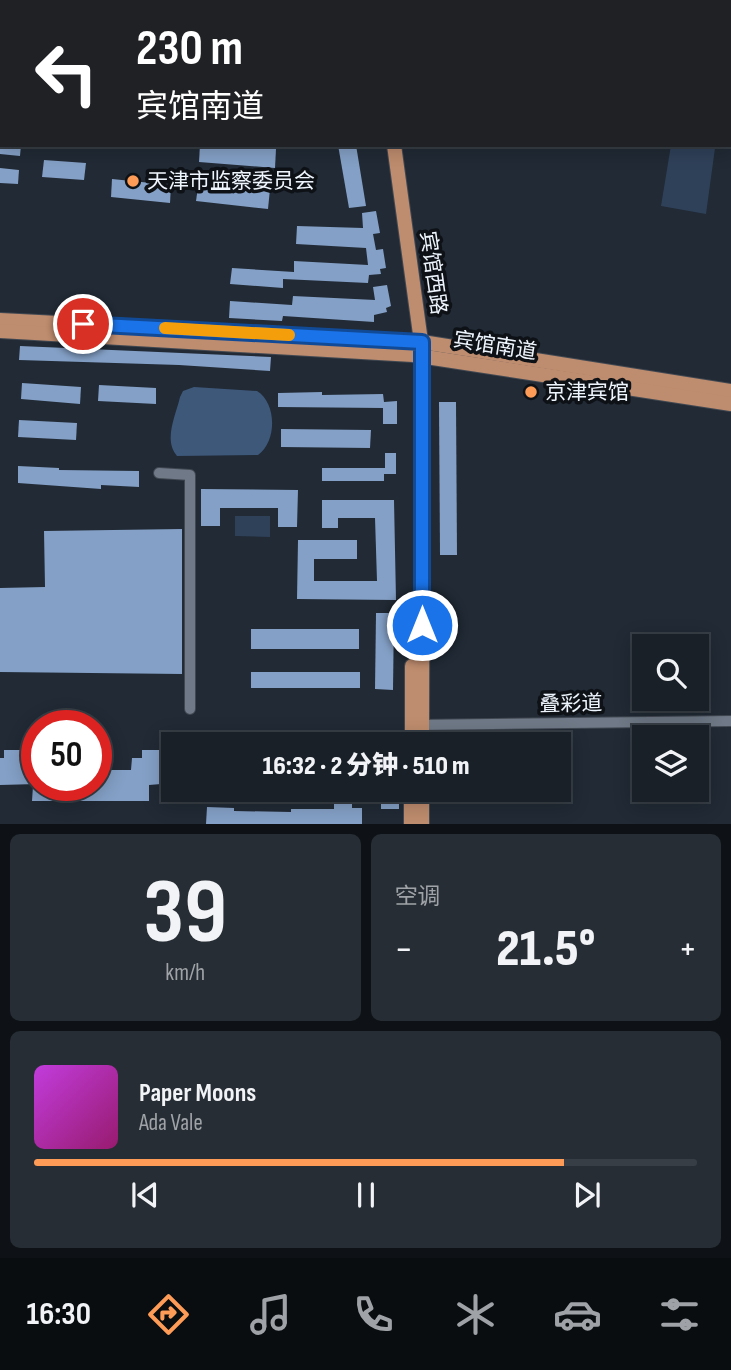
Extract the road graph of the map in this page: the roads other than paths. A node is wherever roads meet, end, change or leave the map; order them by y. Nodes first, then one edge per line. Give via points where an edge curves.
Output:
1 (387, 147) edge
2 (394, 147) edge
3 (0, 320) edge
4 (0, 331) edge
5 (418, 348) junction
6 (731, 391) edge
7 (731, 404) edge
8 (159, 473) dead end
9 (190, 709) dead end
10 (731, 721) edge
11 (417, 725) junction
12 (415, 732) edge
13 (419, 732) edge
14 (411, 802) edge
15 (422, 802) edge
16 (411, 824) edge
17 (422, 824) edge

1 - 5 main road, 宾馆西路
2 - 5 main road, 宾馆西路
3 - 5 main road, 宾馆南道
4 - 5 main road, 宾馆南道
5 - 6 main road, 宾馆南道
5 - 7 main road, 宾馆南道
5 - 11 main road, 宾馆西路
8 - 9 street via 190,475
10 - 11 street, 叠彩道
11 - 12 main road, 宾馆西路
11 - 13 main road, 宾馆西路
14 - 16 main road
15 - 17 main road

